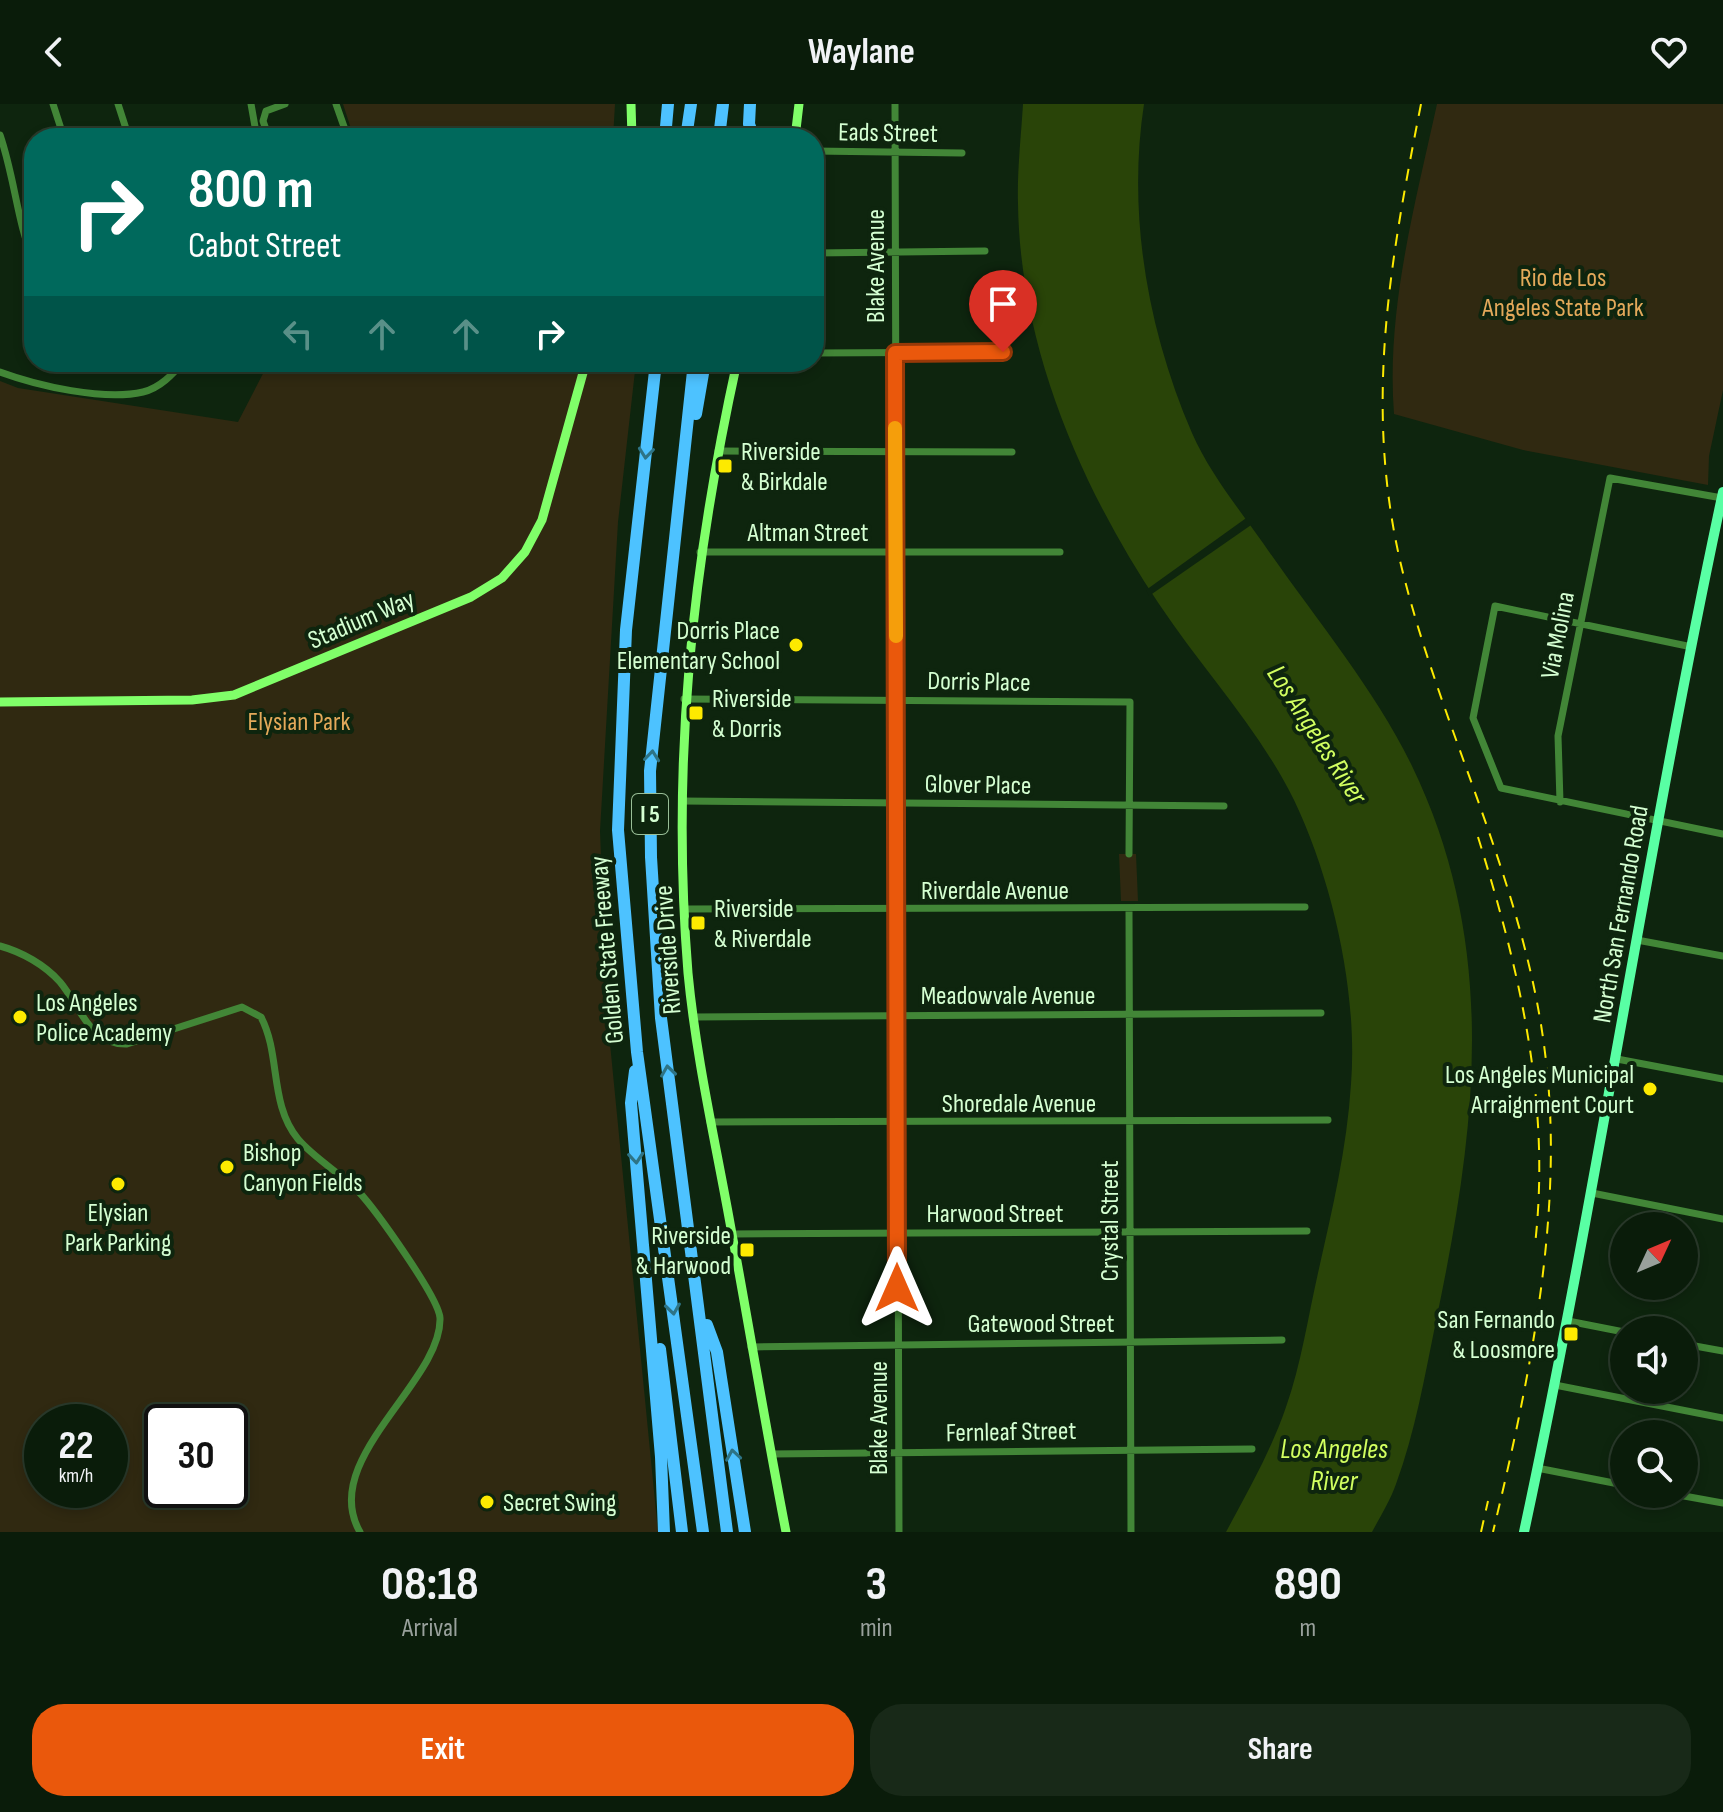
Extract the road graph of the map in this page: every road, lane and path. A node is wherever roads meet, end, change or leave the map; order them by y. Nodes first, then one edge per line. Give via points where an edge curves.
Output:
1 (53, 104) edge
2 (118, 104) edge
3 (251, 104) edge
4 (285, 104) edge
5 (336, 104) edge
6 (631, 104) edge
7 (668, 104) edge
8 (691, 104) edge
9 (723, 104) edge
10 (750, 104) edge
11 (799, 104) edge
12 (895, 104) edge
13 (61, 128) edge
14 (126, 128) edge
15 (255, 128) edge
16 (265, 128) edge
17 (344, 128) edge
18 (632, 128) edge
19 (666, 128) edge
20 (687, 128) edge
21 (720, 128) edge
22 (750, 128) edge
23 (796, 128) edge
24 (0, 135) edge
25 (824, 151) edge
26 (895, 152) junction
27 (962, 153) dead end
28 (24, 234) edge
29 (985, 251) dead end
30 (824, 253) edge
31 (895, 254) junction
32 (1003, 352) dead end
33 (824, 353) edge
34 (895, 353) junction
35 (0, 372) edge
36 (174, 372) edge
37 (583, 372) edge
38 (654, 372) edge
39 (693, 372) edge
40 (703, 372) edge
41 (735, 372) edge
42 (718, 451) junction
43 (1012, 452) dead end
44 (895, 453) junction
45 (681, 479) junction
46 (1722, 495) edge
47 (700, 552) junction
48 (895, 552) junction
49 (1060, 552) dead end
50 (1580, 624) junction
51 (1693, 647) junction
52 (684, 699) junction
53 (897, 700) junction
54 (0, 702) edge
55 (682, 801) junction
56 (1560, 802) junction
57 (897, 803) junction
58 (1129, 805) junction
59 (1224, 806) dead end
60 (1659, 821) junction
61 (1723, 834) edge
62 (1129, 854) dead end
63 (1305, 907) dead end
64 (685, 909) junction
65 (896, 910) junction
66 (1129, 910) junction
67 (1637, 940) junction
68 (0, 946) edge
69 (1723, 956) edge
70 (1321, 1013) dead end
71 (897, 1015) junction
72 (1130, 1016) junction
73 (694, 1017) junction
74 (637, 1052) junction
75 (1617, 1059) junction
76 (1723, 1079) edge
77 (1328, 1120) dead end
78 (710, 1122) junction
79 (1129, 1123) junction
80 (897, 1124) junction
81 (1592, 1193) junction
82 (1723, 1219) edge
83 (1307, 1231) dead end
84 (897, 1233) junction
85 (1130, 1233) junction
86 (732, 1234) junction
87 (648, 1299) junction
88 (699, 1304) junction
89 (1568, 1321) junction
90 (1610, 1329) edge
91 (1282, 1340) dead end
92 (898, 1343) junction
93 (1128, 1343) junction
94 (751, 1347) junction
95 (1698, 1347) edge
96 (1723, 1351) edge
97 (1555, 1385) junction
98 (1723, 1418) edge
99 (1131, 1449) junction
100 (1252, 1449) dead end
101 (898, 1452) junction
102 (771, 1454) junction
103 (1537, 1468) junction
104 (1610, 1482) edge
105 (1698, 1498) edge
106 (1723, 1503) edge
107 (360, 1532) edge
108 (664, 1532) edge
109 (682, 1532) edge
110 (703, 1532) edge
111 (727, 1532) edge
112 (745, 1532) edge
113 (786, 1532) edge
114 (899, 1532) edge
115 (1131, 1532) edge
116 (1524, 1532) edge

1 - 13 street
2 - 14 street
3 - 15 street
4 - 16 street via 266,111
5 - 17 street
6 - 18 main road
7 - 19 highway
8 - 20 highway
9 - 21 highway
10 - 22 highway
11 - 23 main road
12 - 26 street, Blake Avenue
24 - 28 street
25 - 26 street, Eads Street
26 - 27 street, Eads Street
26 - 31 street, Blake Avenue
29 - 31 street
30 - 31 street
31 - 34 street, Blake Avenue
32 - 34 street
33 - 34 street
34 - 44 street, Blake Avenue
35 - 36 street via 112,395 146,391
37 - 54 main road, Stadium Way via 542,520 525,552 487,588 234,695
38 -> 74 highway, Golden State Freeway / I 5 via 620,723 618,830
39 - 45 highway, Golden State Freeway / I 5
40 - 45 highway
41 - 42 main road, Riverside Drive
42 - 44 street
42 - 47 main road, Riverside Drive
43 - 44 street
44 - 48 street, Blake Avenue
88 -> 45 highway, Golden State Freeway / I 5 via 661,1018 651,857 650,771
46 - 50 street, Via Molina via 1610,478
46 - 51 main road, North San Fernando Road
47 - 48 street, Altman Street
47 - 52 main road, Riverside Drive
48 - 49 street, Altman Street
48 - 53 street, Blake Avenue
50 - 51 street
50 - 56 street, Via Molina via 1558,736
50 - 56 street via 1495,606 1473,718 1501,788
51 - 60 main road, North San Fernando Road
52 - 53 street, Dorris Place
52 - 55 main road, Riverside Drive
53 - 57 street, Blake Avenue
53 - 58 street, Dorris Place via 1130,702
55 - 57 street, Glover Place
55 - 64 main road, Riverside Drive
56 - 60 street
57 - 58 street, Glover Place
57 - 65 street, Blake Avenue
58 - 59 street, Glover Place
58 - 62 street
60 - 61 street
60 - 67 main road, North San Fernando Road
63 - 66 street, Riverdale Avenue
64 - 65 street, Riverdale Avenue
64 - 73 main road, Riverside Drive
65 - 66 street, Riverdale Avenue
65 - 71 street, Blake Avenue
66 - 72 street, Crystal Street
67 - 69 street
67 - 75 main road, North San Fernando Road
68 - 107 street via 46,970 90,1027 116,1044 242,1007 261,1017 282,1110 297,1137 366,1201 427,1287 440,1316 433,1348 360,1466 352,1510
70 - 72 street, Meadowvale Avenue
71 - 72 street, Meadowvale Avenue
71 - 73 street, Meadowvale Avenue
71 - 80 street, Blake Avenue
72 - 79 street, Crystal Street
73 - 78 main road, Riverside Drive
74 -> 87 highway via 631,1103
74 -> 110 highway, Golden State Freeway / I 5
75 - 76 street
75 - 81 main road, North San Fernando Road
77 - 79 street, Shoredale Avenue
78 - 80 street, Shoredale Avenue
78 - 86 main road, Riverside Drive
79 - 80 street, Shoredale Avenue
79 - 85 street, Crystal Street
80 - 84 street, Blake Avenue
81 - 82 street
81 - 89 main road, North San Fernando Road
83 - 85 street, Harwood Street
84 - 85 street, Harwood Street
84 - 86 street, Harwood Street
84 - 92 street, Blake Avenue
85 - 93 street, Crystal Street
86 - 94 main road, Riverside Drive
87 - 108 highway
87 - 109 highway via 659,1337
88 - 111 highway, Golden State Freeway / I 5
112 -> 88 highway via 717,1352
89 - 90 street
89 - 97 main road, North San Fernando Road
91 - 93 street, Gatewood Street
92 - 93 street, Gatewood Street
92 - 94 street, Gatewood Street
92 - 101 street, Blake Avenue
93 - 99 street, Crystal Street
94 - 102 main road, Riverside Drive
95 - 96 street
97 - 98 street
97 - 103 main road, North San Fernando Road
99 - 100 street, Fernleaf Street
99 - 101 street, Fernleaf Street
99 - 115 street, Crystal Street
101 - 102 street, Fernleaf Street
101 - 114 street, Blake Avenue
102 - 113 main road, Riverside Drive
103 - 104 street
103 - 116 main road, North San Fernando Road
105 - 106 street

